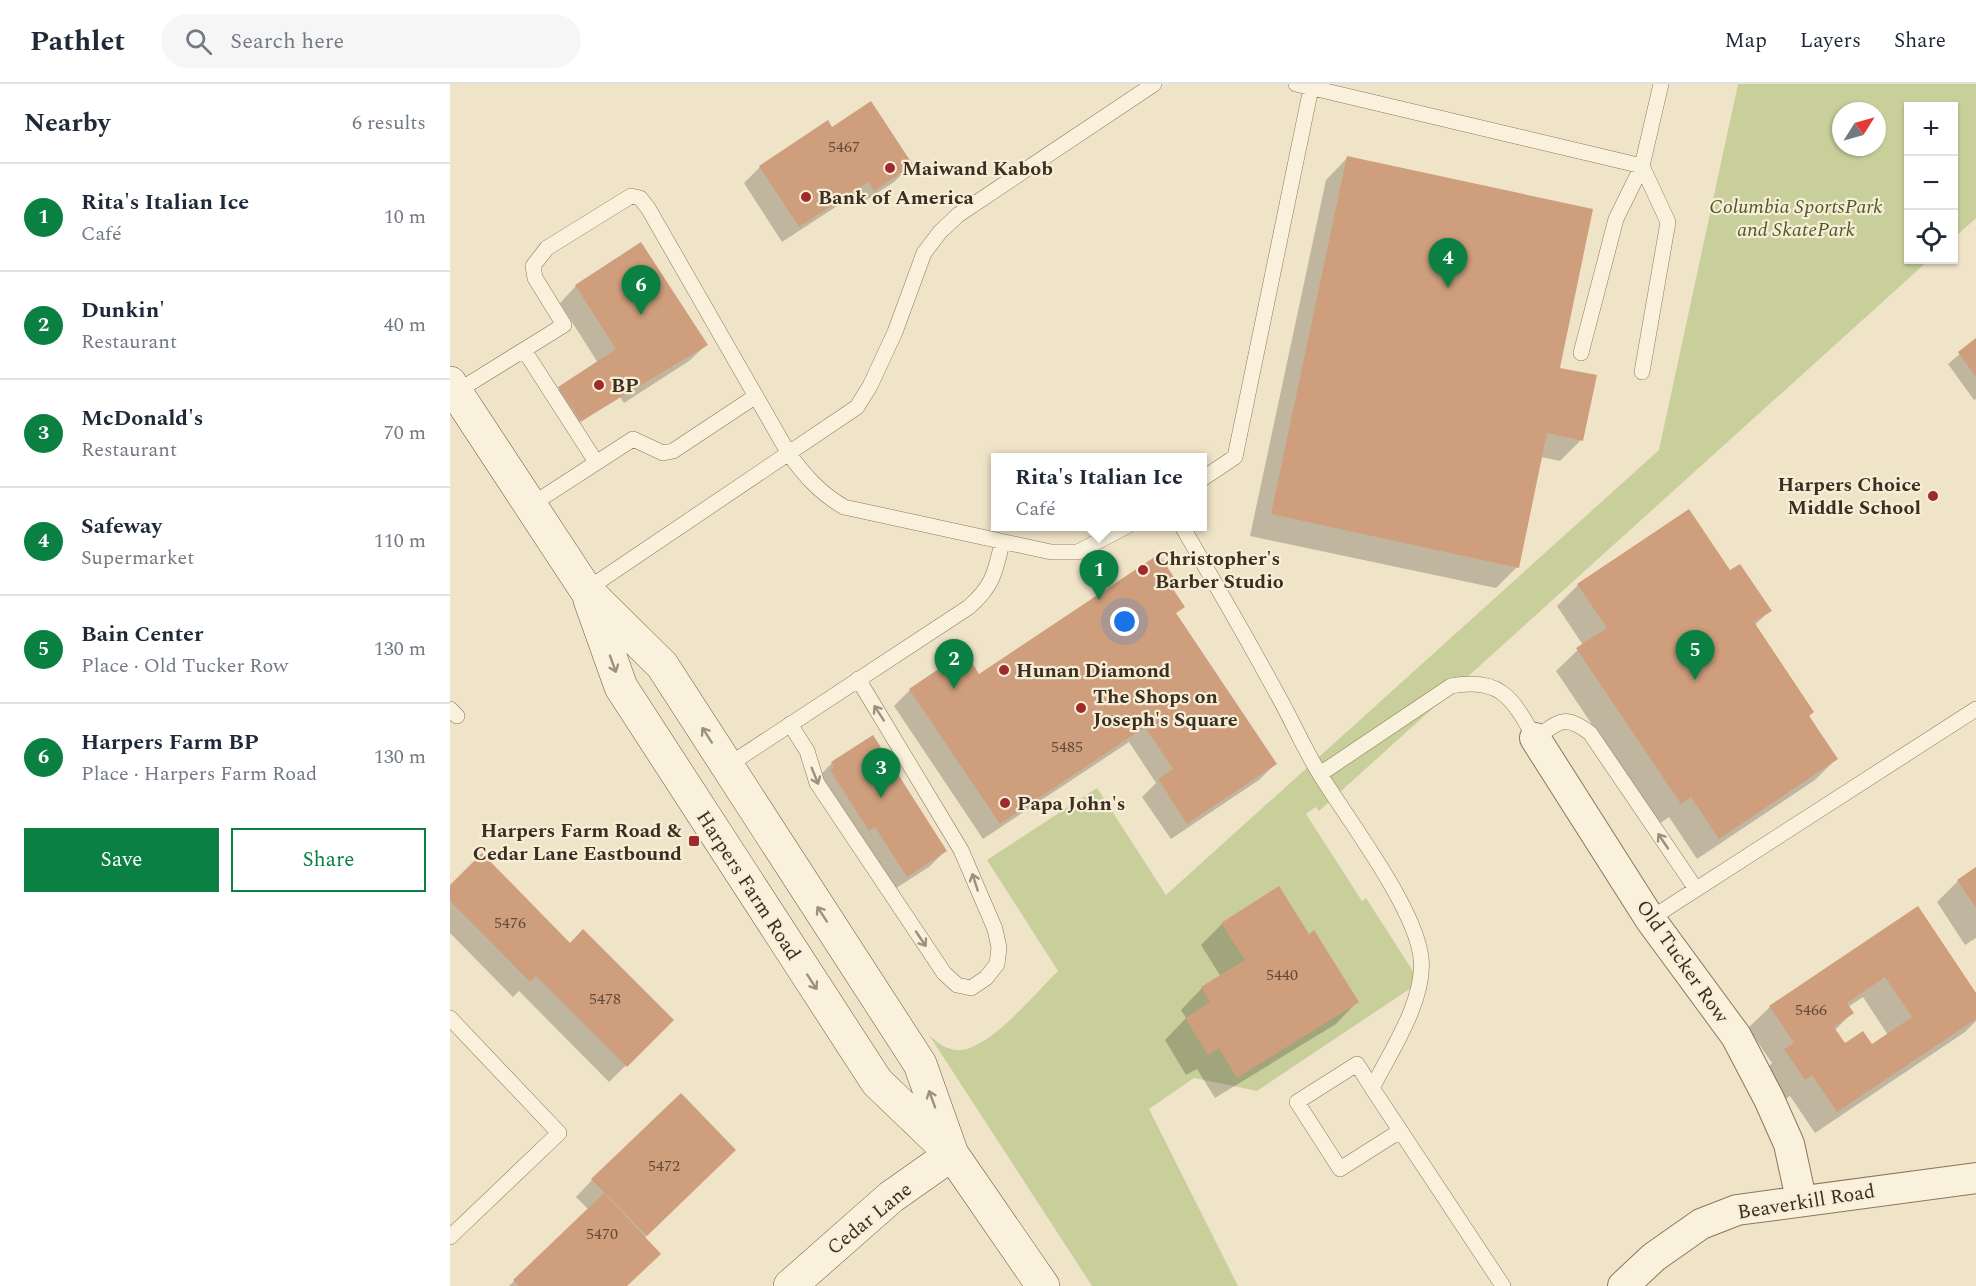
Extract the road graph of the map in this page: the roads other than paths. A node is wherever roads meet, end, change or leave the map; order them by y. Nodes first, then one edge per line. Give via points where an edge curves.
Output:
1 (1154, 84) edge
2 (1661, 84) edge
3 (1303, 86) edge
4 (1642, 166) junction
5 (524, 350) junction
6 (1581, 352) dead end
7 (1642, 372) dead end
8 (453, 388) edge
9 (756, 396) junction
10 (789, 454) junction
11 (596, 462) junction
12 (1207, 476) edge
13 (531, 505) junction
14 (1118, 531) edge
15 (1185, 531) edge
16 (1002, 543) junction
17 (586, 590) junction
18 (858, 680) junction
19 (1976, 709) edge
20 (790, 724) junction
21 (1535, 738) junction
22 (727, 766) junction
23 (1320, 774) junction
24 (1696, 889) junction
25 (1650, 919) junction
26 (450, 1018) edge
27 (1372, 1088) junction
28 (1400, 1131) junction
29 (952, 1154) junction
30 (1976, 1178) edge
31 (1800, 1199) junction
32 (450, 1236) edge
33 (790, 1286) edge
34 (1043, 1286) edge
35 (1503, 1286) edge
36 (1623, 1286) edge

1 - 10 lane via 958,215 940,232 924,254 895,332 857,407
2 - 4 lane
3 - 4 lane
3 - 12 lane via 1235,457
4 - 6 lane via 1616,219
4 - 7 lane via 1668,222
5 - 8 lane
5 - 9 lane via 564,325 536,278 532,266 537,257 631,196 640,198 648,208
5 - 11 lane
8 - 13 main road, Harpers Farm Road
9 - 10 lane
9 - 11 lane via 673,452 663,453 633,439
10 - 16 lane via 811,483 844,507
10 - 17 lane
11 - 13 lane
13 - 17 main road, Harpers Farm Road
14 - 16 lane via 1078,552 1052,552
15 - 23 lane
16 - 18 lane via 995,577 981,597
22 -> 17 main road, Harpers Farm Road via 662,665
17 -> 29 main road, Harpers Farm Road via 621,687 870,1072
18 - 20 lane
20 -> 18 lane via 807,751 818,783 944,974 957,985 971,988 997,964 995,929 961,850
19 - 24 lane
20 - 22 lane
21 - 23 lane via 1515,704 1501,690 1470,682 1451,686
24 -> 21 lane via 1590,733 1574,721 1561,721
21 - 25 street, Old Tucker Row
29 -> 22 main road, Harpers Farm Road via 920,1064
23 - 27 lane via 1399,899 1415,933 1421,959 1409,1015
24 - 25 lane
25 - 31 street, Old Tucker Row via 1736,1036 1789,1144
26 - 32 lane via 559,1133
27 - 28 lane
27 - 28 lane via 1357,1064 1297,1102 1340,1169
28 - 35 lane
29 - 33 main road, Cedar Lane via 891,1197
29 - 34 main road, Harpers Farm Road
30 - 31 street, Beaverkill Road
31 - 36 street, Beaverkill Road via 1737,1210 1701,1224 1654,1257

